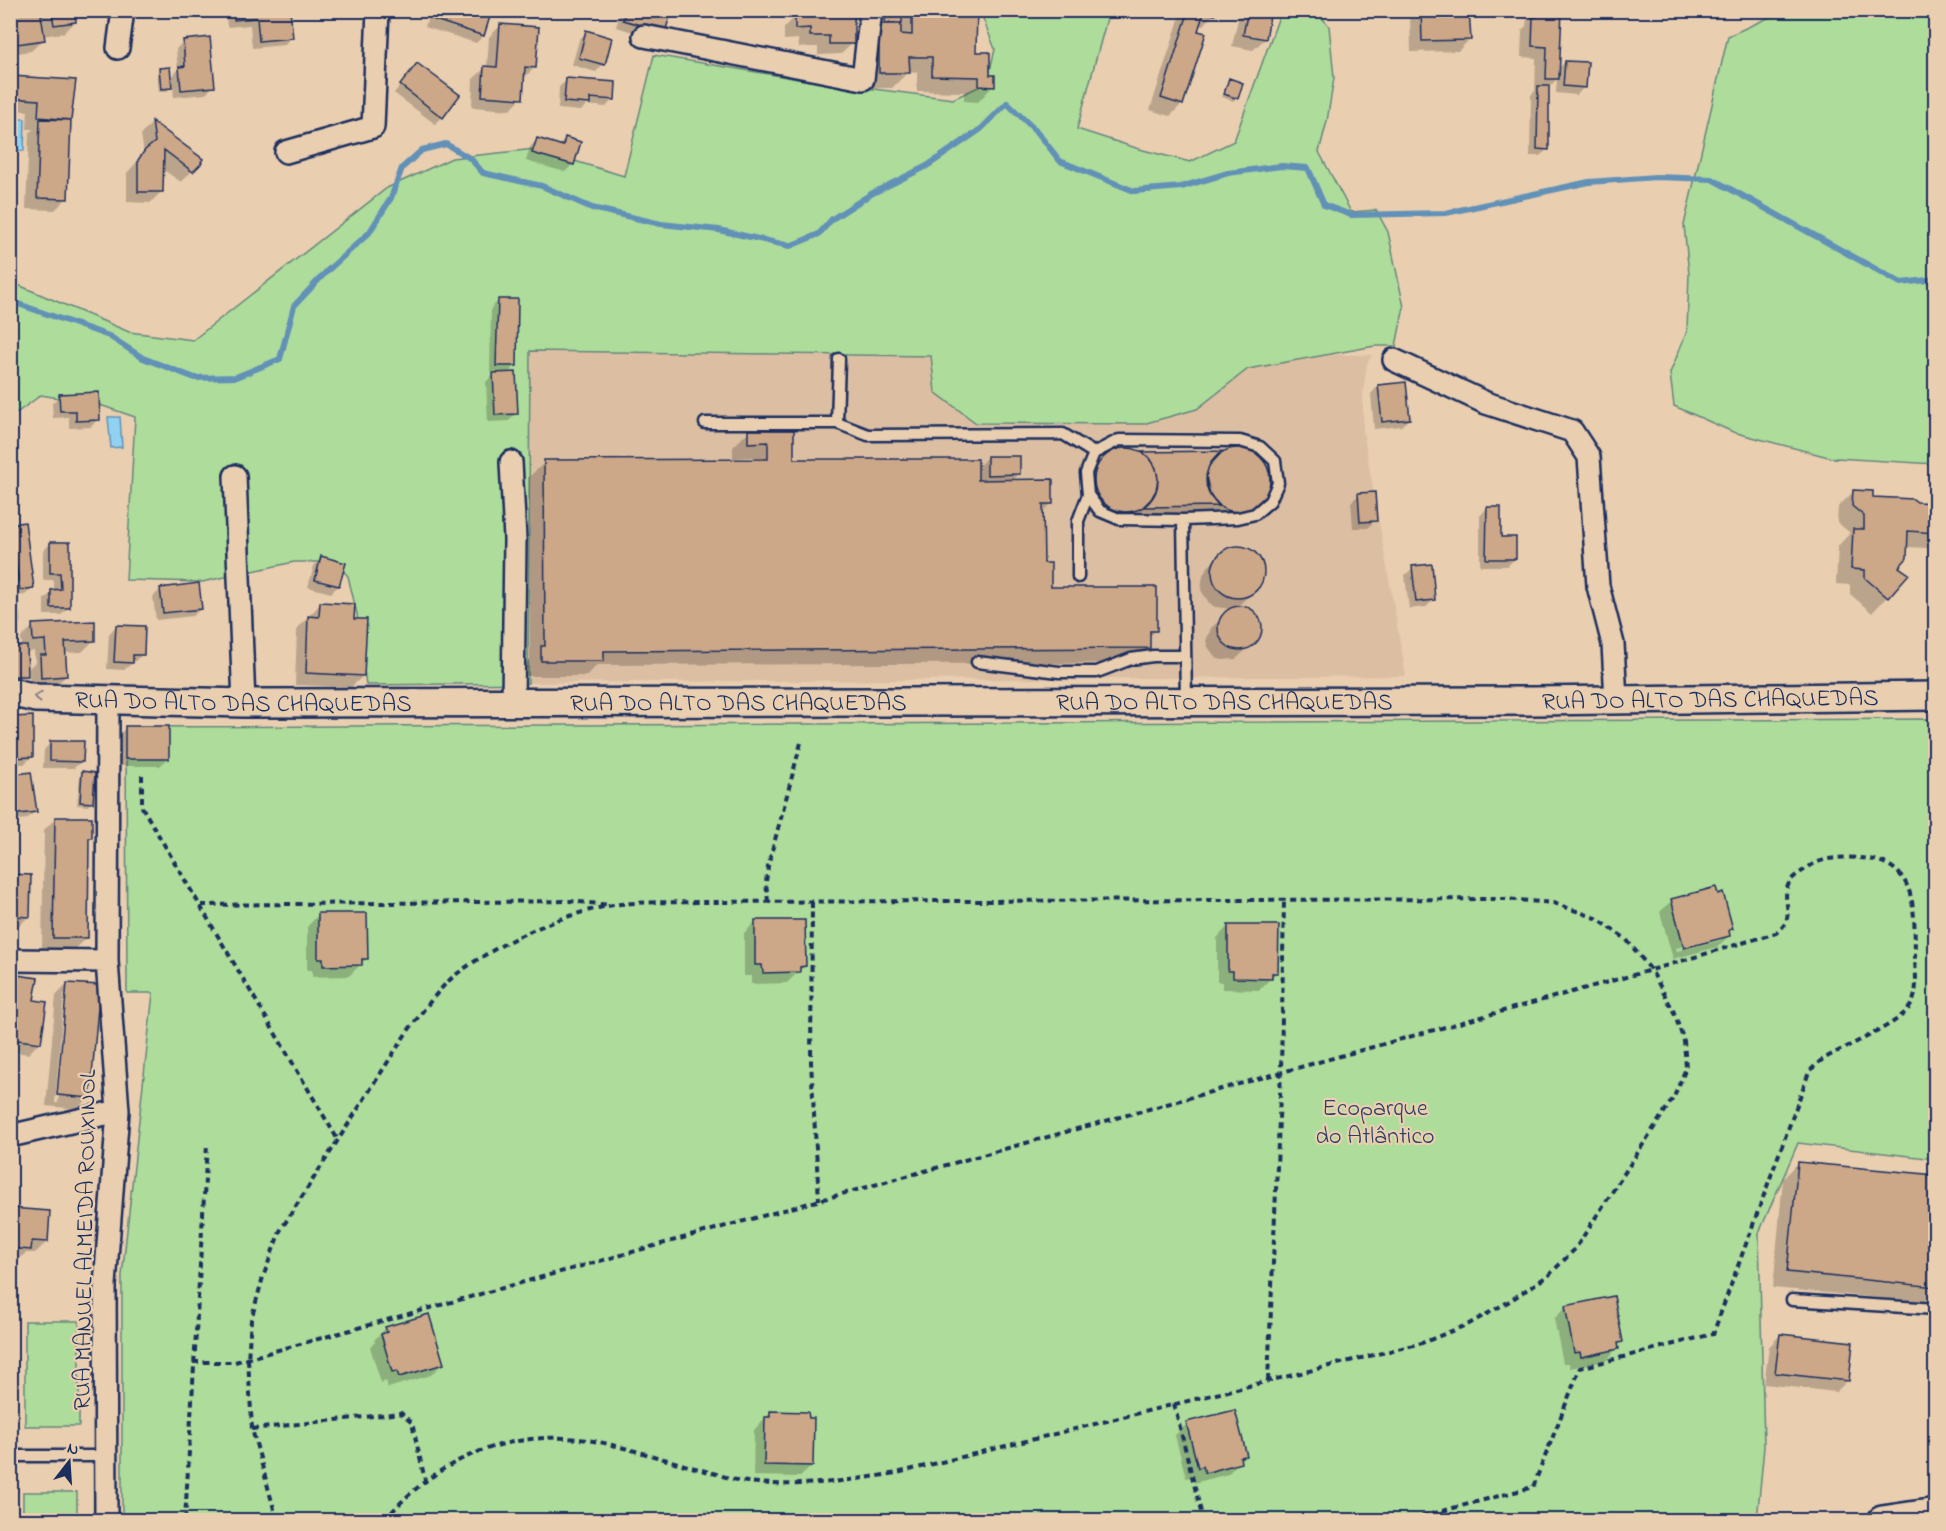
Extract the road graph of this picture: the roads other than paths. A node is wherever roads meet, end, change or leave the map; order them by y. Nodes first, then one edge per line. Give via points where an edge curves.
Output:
1 (123, 10) edge
2 (378, 10) edge
3 (871, 10) edge
4 (644, 36) dead end
5 (118, 48) dead end
6 (286, 152) dead end
7 (839, 359) dead end
8 (1394, 360) dead end
9 (705, 423) dead end
10 (837, 423) junction
11 (1094, 453) junction
12 (511, 462) dead end
13 (235, 476) dead end
14 (1088, 495) junction
15 (1183, 520) junction
16 (1078, 577) dead end
17 (1185, 656) junction
18 (977, 662) dead end
19 (10, 692) edge
20 (1935, 696) edge
21 (108, 699) junction
22 (1616, 700) junction
23 (1186, 702) junction
24 (513, 703) junction
25 (244, 704) junction
26 (10, 960) edge
27 (107, 961) junction
28 (118, 1111) junction
29 (10, 1136) edge
30 (1792, 1300) dead end
31 (1935, 1309) edge
32 (10, 1456) edge
33 (106, 1456) junction
34 (1935, 1512) edge
35 (106, 1521) edge
36 (1882, 1521) edge

1 - 5 street
2 - 6 street via 372,127
3 - 4 street via 863,79
7 - 10 lane
8 - 22 street via 1486,403 1572,431 1589,457 1598,586 1613,644
9 - 10 lane
10 - 11 lane via 868,435 1063,434
11 - 14 lane via 1086,473
11 - 15 lane via 1119,440 1240,441 1260,447 1275,461 1278,483 1270,501 1255,514
12 - 24 street via 515,538
13 - 25 street
14 - 15 lane via 1100,511 1119,519
14 - 16 lane via 1078,521
15 - 17 lane
17 - 18 lane via 1131,659 1097,672 1059,672
17 - 23 lane
21 -> 19 street, RUA DO ALTO DAS CHAQUEDAS via 36,698
20 - 22 street, RUA DO ALTO DAS CHAQUEDAS
21 - 25 street, RUA DO ALTO DAS CHAQUEDAS
21 - 27 street, RUA MANUEL ALMEIDA ROUXINOL
22 - 23 street, RUA DO ALTO DAS CHAQUEDAS
23 - 24 street, RUA DO ALTO DAS CHAQUEDAS
24 - 25 street, RUA DO ALTO DAS CHAQUEDAS
26 - 27 street
27 - 28 street, RUA MANUEL ALMEIDA ROUXINOL
28 - 29 street
28 - 33 street, RUA MANUEL ALMEIDA ROUXINOL via 105,1285
30 - 31 lane
32 - 33 lane
33 - 35 street, RUA MANUEL ALMEIDA ROUXINOL
34 - 36 street

